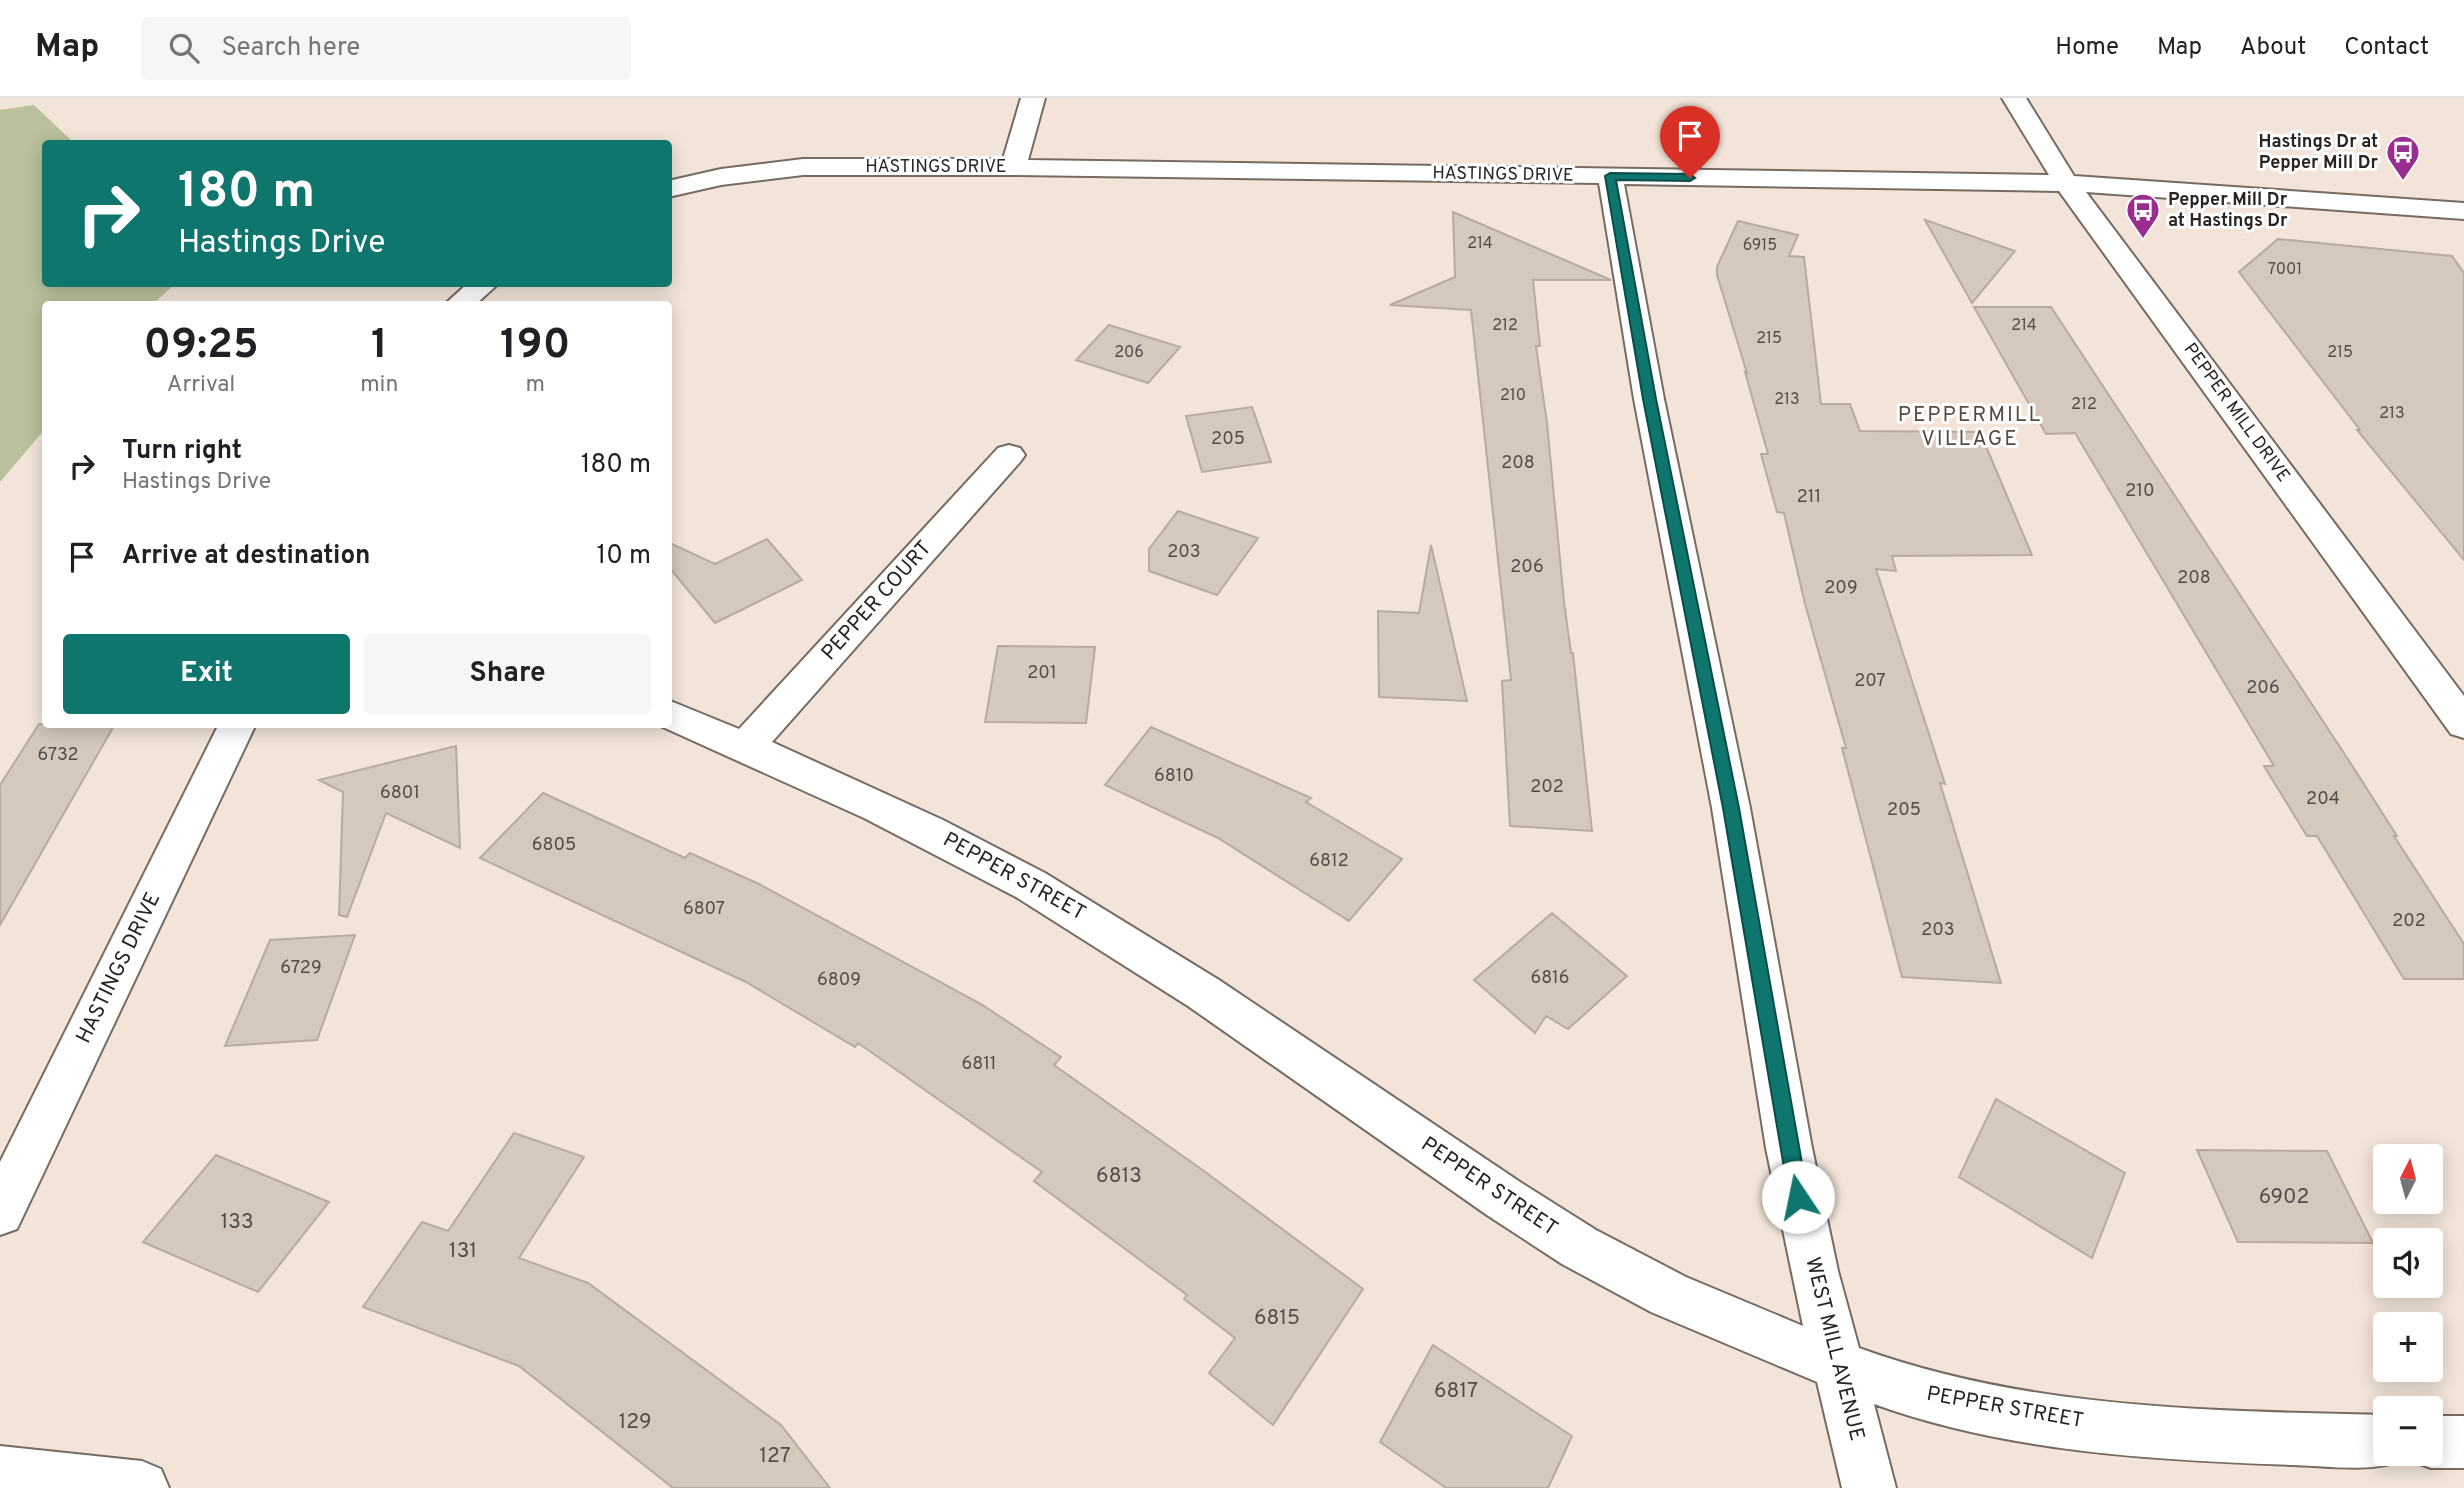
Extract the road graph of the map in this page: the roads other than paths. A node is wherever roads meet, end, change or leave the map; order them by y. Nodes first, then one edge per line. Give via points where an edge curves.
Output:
1 (1032, 98) edge
2 (2014, 98) edge
3 (1013, 167) junction
4 (1610, 176) junction
5 (2066, 183) junction
6 (672, 188) edge
7 (2464, 211) edge
8 (480, 287) edge
9 (463, 301) edge
10 (1009, 455) dead end
11 (672, 716) edge
12 (2464, 724) edge
13 (236, 728) edge
14 (745, 747) junction
15 (0, 1212) edge
16 (1838, 1366) junction
17 (2373, 1441) edge
18 (2443, 1442) edge
19 (2464, 1442) edge
20 (0, 1474) edge
21 (142, 1488) edge
22 (1869, 1488) edge

1 - 3 street
2 - 5 street, PEPPER MILL DRIVE
3 - 4 street, HASTINGS DRIVE
3 - 6 street, HASTINGS DRIVE via 803,167
4 - 5 street, HASTINGS DRIVE
4 - 16 street, WEST MILL AVENUE via 1731,808 1788,1148
5 - 7 street, HASTINGS DRIVE
5 - 12 street, PEPPER MILL DRIVE
8 - 9 street
10 - 14 street, PEPPER COURT
11 - 14 street, PEPPER STREET
13 - 15 street, HASTINGS DRIVE
14 - 16 street, PEPPER STREET via 962,846 1080,914 1283,1046 1513,1206 1604,1262 1686,1304
16 - 17 street, PEPPER STREET via 1981,1409 2084,1424
16 - 22 street, WEST MILL AVENUE
18 - 19 street
20 - 21 street

